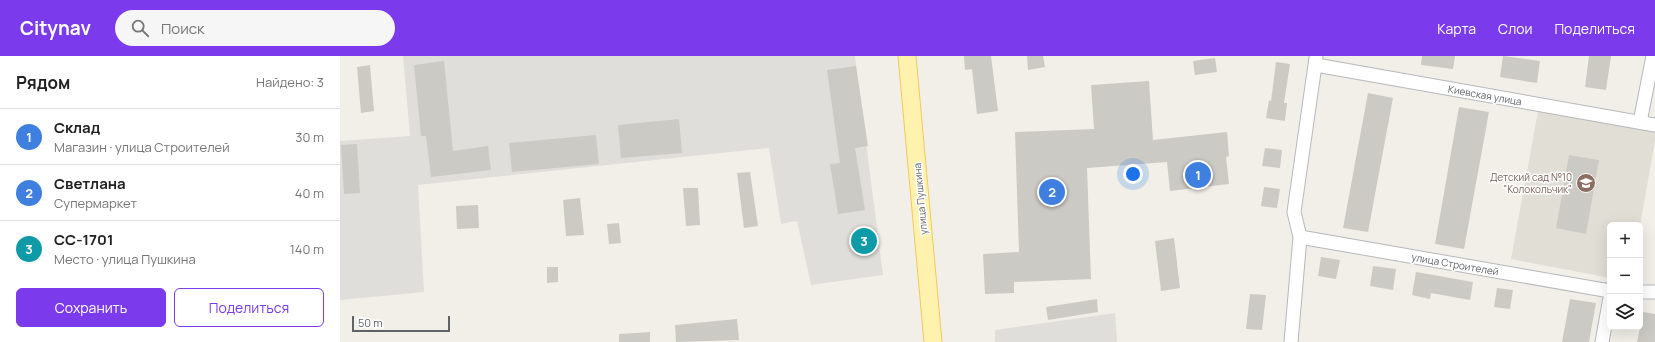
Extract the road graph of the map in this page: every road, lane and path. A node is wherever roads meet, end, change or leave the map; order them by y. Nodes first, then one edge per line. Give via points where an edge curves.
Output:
1 (907, 56) edge
2 (1653, 56) edge
3 (1316, 60) edge
4 (1640, 122) junction
5 (1655, 125) edge
6 (1300, 237) junction
7 (1607, 290) edge
8 (1643, 292) edge
9 (1655, 292) edge
10 (1607, 314) edge
11 (933, 342) edge
12 (1291, 342) edge
13 (1602, 342) edge

1 - 11 main road, улица Пушкина
2 - 4 street
3 - 4 street, Киевская улица
3 - 6 street via 1294,212
4 - 5 street, Киевская улица
6 - 7 street, улица Строителей
6 - 12 street
8 - 9 street
10 - 13 street

